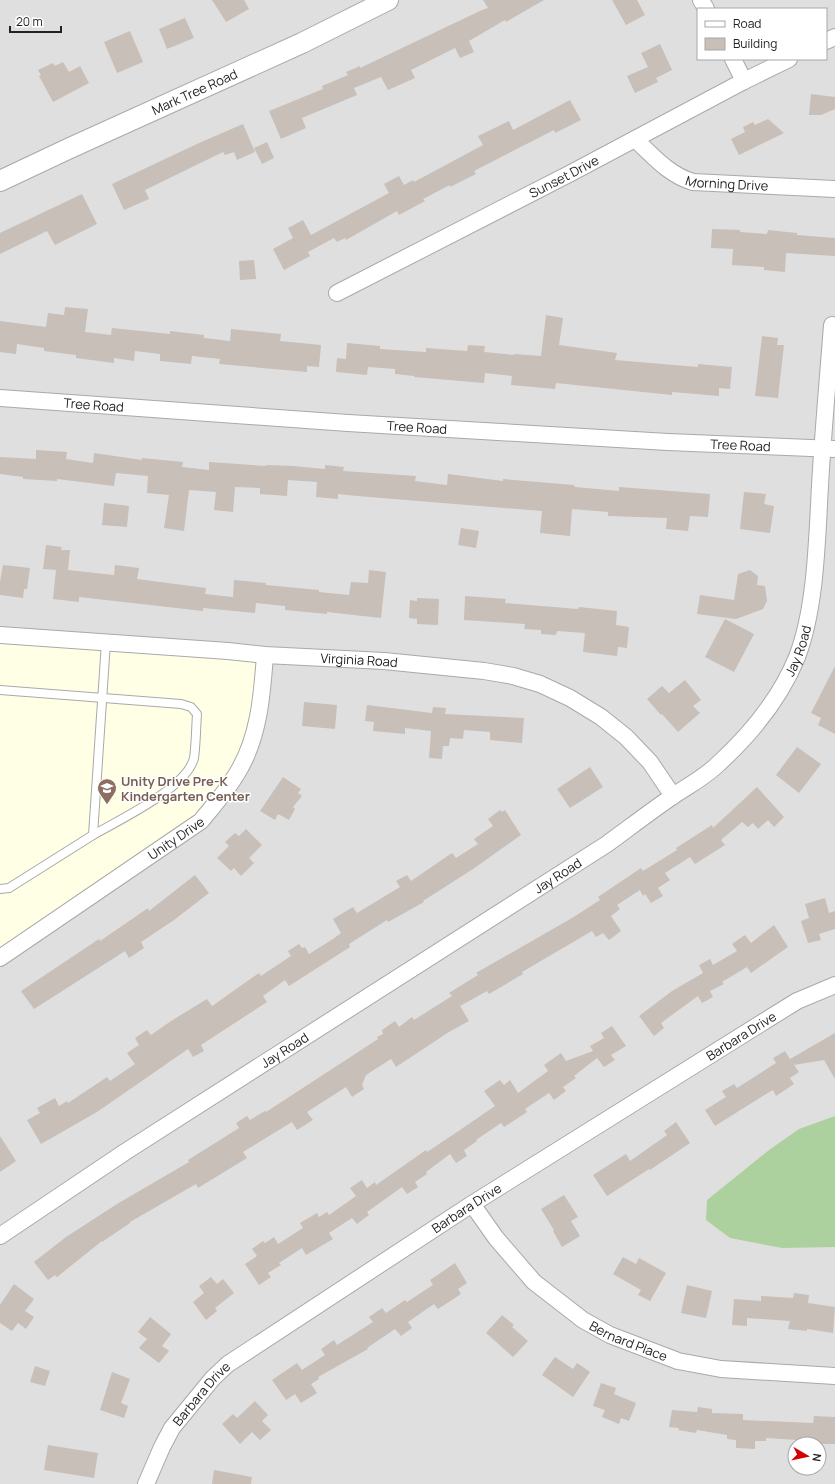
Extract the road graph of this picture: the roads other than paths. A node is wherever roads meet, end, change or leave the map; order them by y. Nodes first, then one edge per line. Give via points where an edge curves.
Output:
1 (388, 0) edge
2 (733, 60) edge
3 (787, 60) edge
4 (744, 81) junction
5 (635, 138) junction
6 (0, 181) edge
7 (835, 189) edge
8 (337, 293) dead end
9 (832, 325) dead end
10 (0, 398) edge
11 (829, 448) edge
12 (0, 635) edge
13 (106, 642) junction
14 (265, 655) junction
15 (0, 690) edge
16 (102, 697) junction
17 (673, 796) junction
18 (93, 835) junction
19 (0, 889) edge
20 (0, 958) edge
21 (835, 985) edge
22 (472, 1204) junction
23 (0, 1236) edge
24 (835, 1376) edge
25 (146, 1484) edge

1 - 6 street, Mark Tree Road via 302,44
2 - 4 street
3 - 4 street, Sunset Drive
4 - 5 street, Sunset Drive
5 - 7 street, Morning Drive via 665,168 692,182
5 - 8 street, Sunset Drive
9 - 11 street, Jay Road
10 - 11 street, Tree Road via 363,424
11 - 17 street, Jay Road via 812,591 797,656 781,690 738,743 715,766
12 - 13 street, Virginia Road
13 - 14 street, Virginia Road
13 - 16 lane
14 - 17 street, Virginia Road via 384,661 484,671 540,684 602,717 620,732 650,762
14 - 20 street, Unity Drive via 262,693 253,738 237,774 201,821
15 - 16 lane
16 - 18 lane
16 - 18 lane via 191,707 196,714 194,759 183,777 162,795
17 - 23 street, Jay Road via 607,844 125,1152
18 - 19 lane via 9,888
21 - 22 street, Barbara Drive via 785,1008
22 - 24 street, Bernard Place via 496,1238 534,1282 583,1320 610,1335 678,1361 721,1370
22 - 25 street, Barbara Drive via 228,1364 213,1378 172,1428

